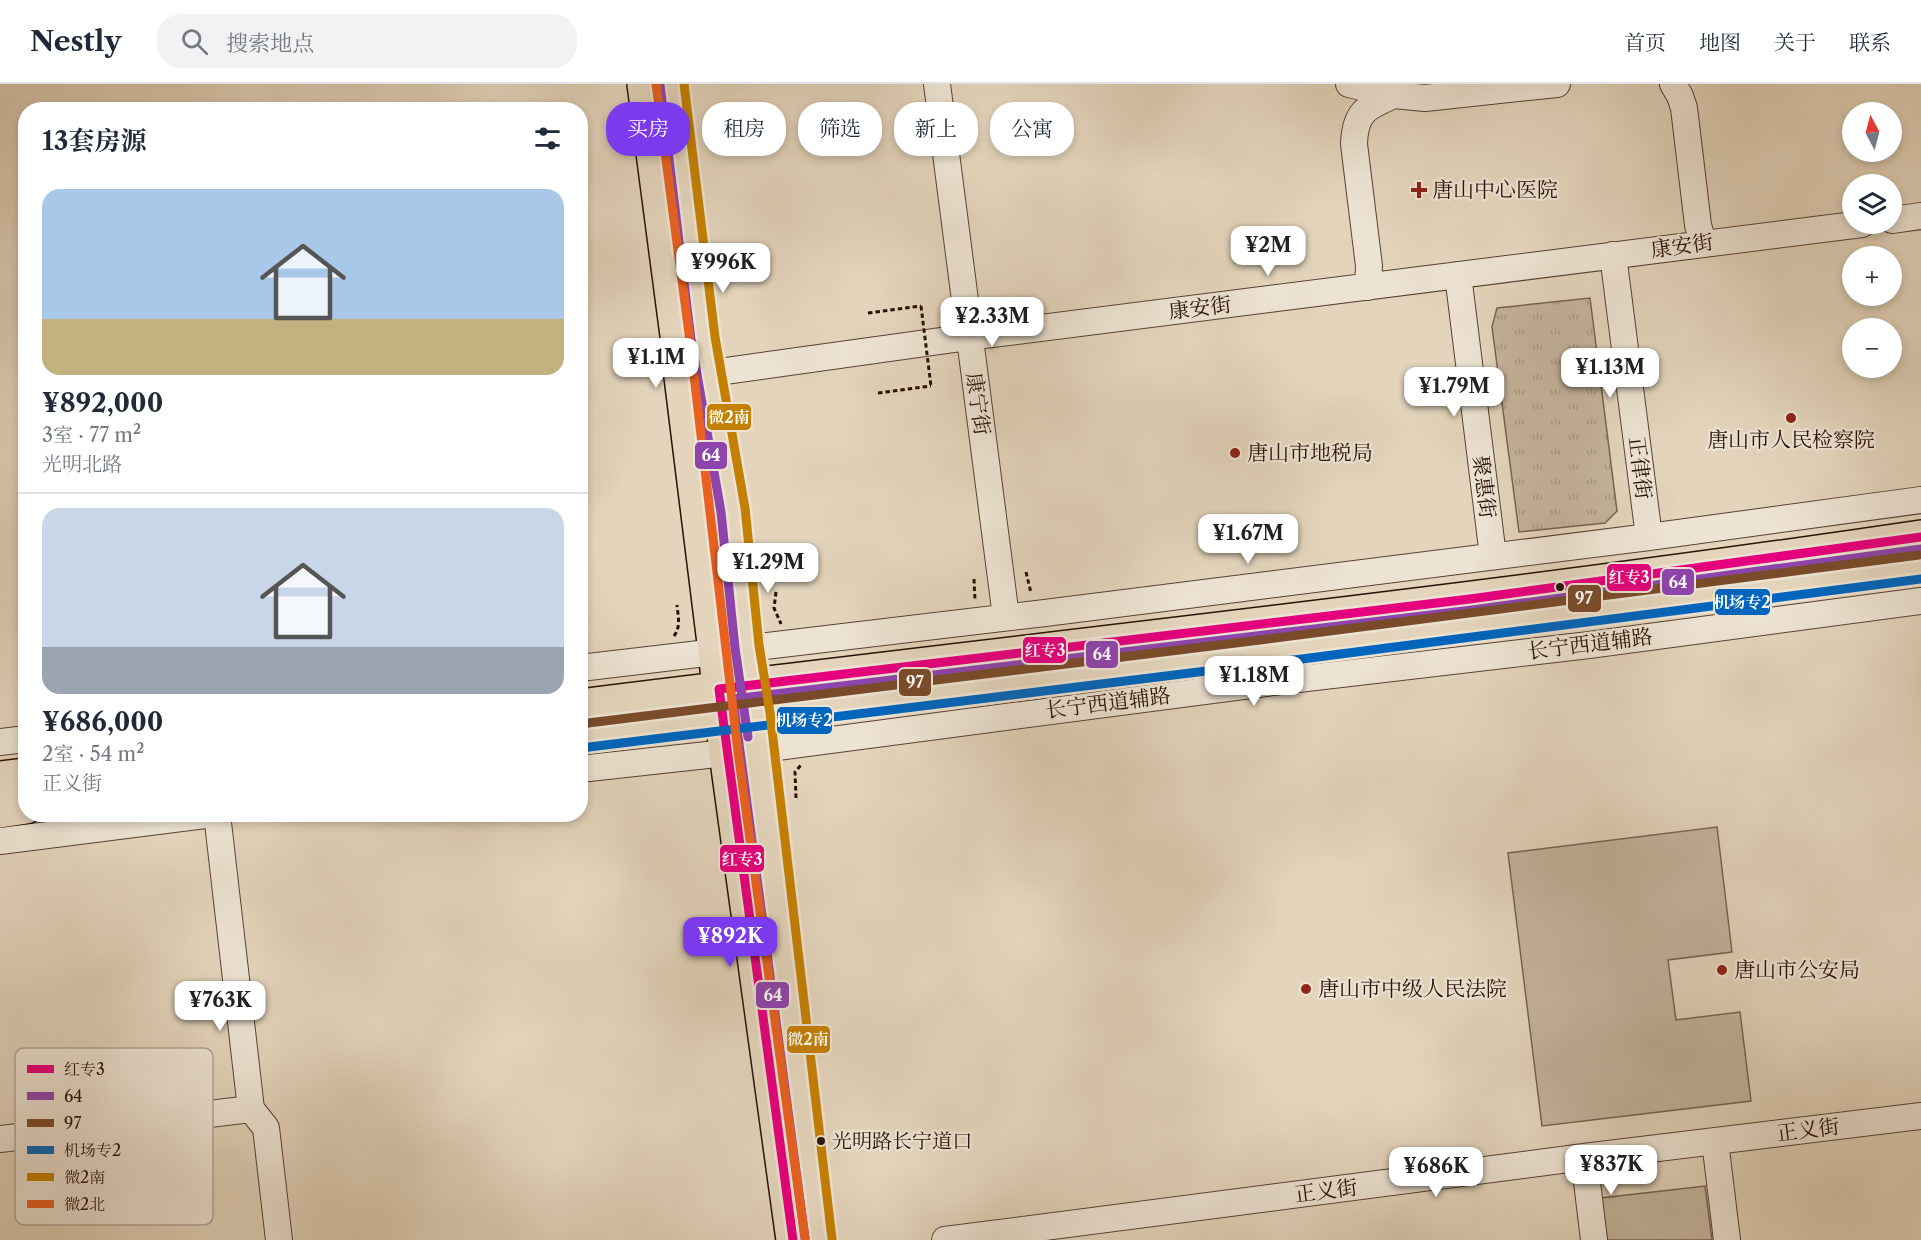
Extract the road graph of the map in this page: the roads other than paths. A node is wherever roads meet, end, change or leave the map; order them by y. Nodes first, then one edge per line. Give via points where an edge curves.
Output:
1 (644, 84) edge
2 (672, 84) edge
3 (937, 84) edge
4 (1557, 84) edge
5 (1673, 84) edge
6 (1680, 84) edge
7 (1357, 85) edge
8 (1394, 95) junction
9 (1921, 216) edge
10 (1902, 219) edge
11 (1842, 226) edge
12 (1703, 243) junction
13 (1613, 255) junction
14 (1458, 275) junction
15 (1368, 287) junction
16 (969, 337) junction
17 (695, 375) junction
18 (1921, 500) edge
19 (1649, 537) junction
20 (1921, 537) edge
21 (1493, 556) junction
22 (1921, 567) edge
23 (1921, 601) edge
24 (1006, 617) junction
25 (731, 649) junction
26 (588, 667) edge
27 (755, 700) junction
28 (720, 704) junction
29 (588, 706) edge
30 (588, 734) edge
31 (18, 740) edge
32 (0, 742) edge
33 (762, 749) junction
34 (726, 753) junction
35 (588, 768) edge
36 (18, 776) edge
37 (0, 778) edge
38 (18, 808) edge
39 (0, 811) edge
40 (151, 822) edge
41 (216, 822) edge
42 (0, 841) edge
43 (251, 1109) junction
44 (213, 1114) edge
45 (1921, 1116) edge
46 (15, 1137) edge
47 (0, 1139) edge
48 (1715, 1141) junction
49 (1584, 1157) junction
50 (279, 1240) edge
51 (793, 1240) edge
52 (820, 1240) edge
53 (945, 1240) edge
54 (1594, 1240) edge
55 (1727, 1240) edge

1 - 17 main road via 678,343
2 - 17 main road via 703,339
3 - 16 street, 康宁街
4 - 8 street via 1425,98
5 - 12 street via 1684,108
6 - 12 street via 1691,106 1706,226
7 - 8 street
7 - 15 street via 1347,141 1361,267
8 - 15 street via 1362,112 1354,134
9 - 10 street
11 - 12 street, 康安街
12 - 13 street, 康安街
13 - 14 street, 康安街
13 - 19 street, 正律街
14 - 15 street, 康安街
14 - 21 street, 聚惠街
15 - 16 street, 康安街
16 - 17 street, 康安街
16 - 24 street, 康宁街
17 - 25 main road via 733,510
18 - 19 street
19 - 21 street
20 - 27 main road via 1341,614
21 - 24 street
22 - 27 main road via 1262,652
23 - 33 street, 长宁西道辅路
24 - 25 street
25 - 26 street
25 - 27 main road
25 - 28 main road
27 - 28 main road
27 - 33 main road
28 - 29 main road
28 - 30 main road
28 - 34 main road
31 - 32 street
33 - 34 street, 长宁西道辅路
33 - 52 main road
34 - 35 street, 长宁西道辅路
34 - 51 main road
36 - 37 main road
38 - 39 main road
40 - 42 street
41 - 43 street
43 - 44 street
43 - 50 street via 266,1128
45 - 48 street, 正义街
46 - 47 street
48 - 49 street, 正义街
48 - 55 street
49 - 53 street, 正义街
49 - 54 street

